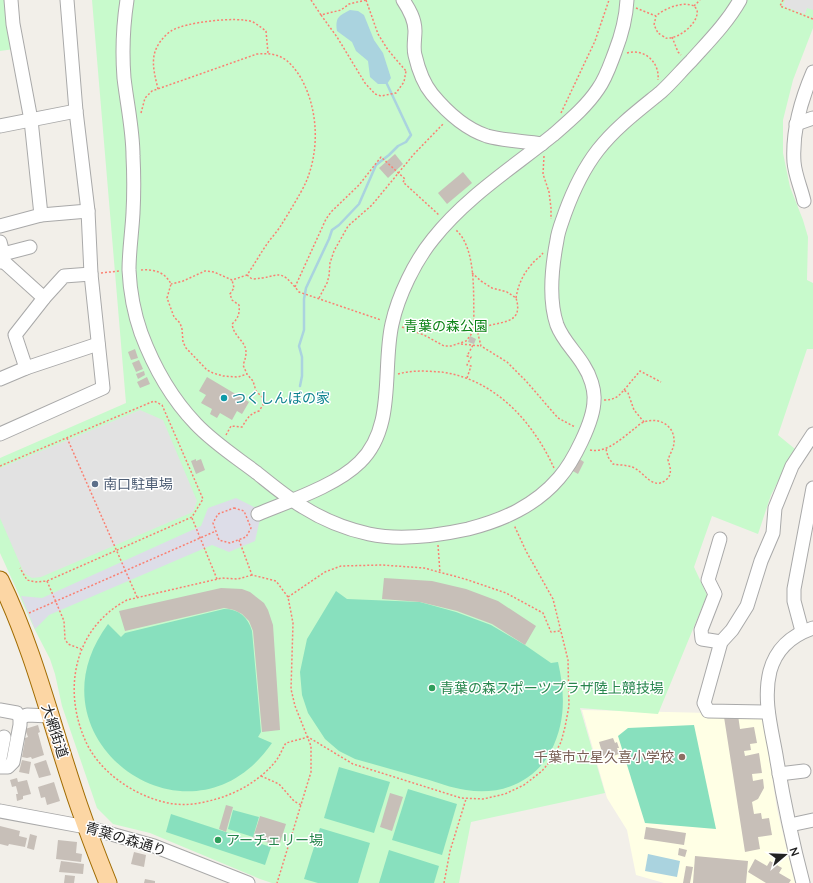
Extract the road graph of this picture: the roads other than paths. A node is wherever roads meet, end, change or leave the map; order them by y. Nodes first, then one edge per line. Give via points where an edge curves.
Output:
1 (11, 0) edge
2 (67, 0) edge
3 (127, 0) edge
4 (403, 0) edge
5 (740, 0) edge
6 (627, 3) edge
7 (813, 72) edge
8 (76, 111) junction
9 (813, 118) edge
10 (31, 120) junction
11 (796, 124) junction
12 (0, 126) edge
13 (546, 140) junction
14 (804, 201) dead end
15 (88, 211) junction
16 (41, 215) junction
17 (0, 226) edge
18 (30, 247) dead end
19 (1, 255) edge
20 (91, 274) junction
21 (44, 298) junction
22 (98, 344) junction
23 (26, 368) junction
24 (0, 379) edge
25 (0, 434) edge
26 (813, 434) edge
27 (813, 488) edge
28 (291, 500) junction
29 (258, 514) dead end
30 (809, 525) edge
31 (720, 539) dead end
32 (0, 580) edge
33 (808, 630) edge
34 (721, 642) junction
35 (0, 710) edge
36 (768, 712) junction
37 (50, 716) junction
38 (20, 718) junction
39 (2, 737) edge
40 (17, 740) junction
41 (0, 758) edge
42 (0, 767) edge
43 (804, 771) dead end
44 (779, 774) junction
45 (0, 811) edge
46 (813, 820) edge
47 (790, 825) junction
48 (86, 827) junction
49 (244, 882) edge
50 (108, 883) edge
51 (803, 883) edge

1 - 10 street
2 - 8 street
3 - 28 street via 123,41 124,78 131,124 134,211 129,270 133,305 141,332 174,396 195,423 220,446
4 - 13 street via 415,29 414,53 422,78 432,94 453,115 470,128 486,135 507,140
5 - 28 street via 690,62 599,148 571,197 557,236 553,304 557,325 569,347 584,366 594,400 586,432 560,477 541,495 510,516 448,533 395,537 369,534 338,524 306,510
6 - 13 street via 624,28 598,90
7 - 11 street
8 - 10 street
8 - 15 street
9 - 11 street
10 - 12 street
10 - 16 street
11 - 14 street via 794,163
13 - 28 street via 466,203 421,255 407,283 392,324 387,354 385,412 375,443 361,462 342,477
15 - 16 street
15 - 20 street
16 - 17 street
18 - 19 street
19 - 21 street
20 - 21 street via 64,276
20 - 22 street
21 - 23 street via 15,335
22 - 23 street
22 - 25 street via 103,388
23 - 24 street
26 - 34 street via 792,466 775,508 773,533 747,606
27 - 30 street
28 - 29 street
30 - 33 street via 794,588 794,601
31 - 34 street via 708,580 715,594 701,630 702,639
32 - 37 main road, 大網街道 via 16,615
33 - 36 street via 790,639 776,655 768,683
34 - 36 street via 704,703 708,711
35 - 38 street via 17,714
36 - 44 street
37 - 38 street via 27,715
37 - 48 main road, 大網街道
38 - 40 street
39 - 40 street
39 - 41 street
40 - 42 street via 13,762 8,767
43 - 44 street
44 - 47 street
45 - 48 street, 青葉の森通り
46 - 47 street
47 - 51 street
48 - 49 street, 青葉の森通り via 154,846
48 - 50 main road, 大網街道

